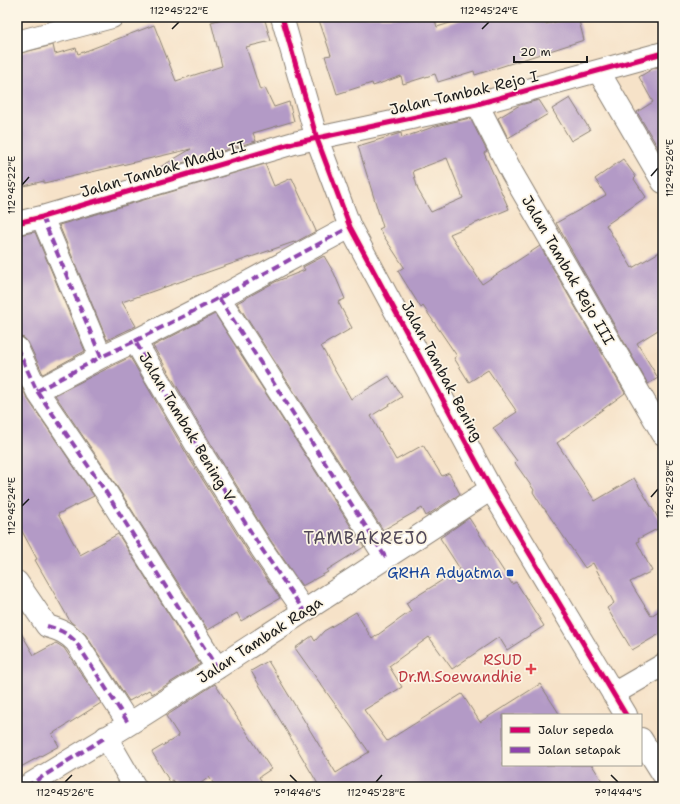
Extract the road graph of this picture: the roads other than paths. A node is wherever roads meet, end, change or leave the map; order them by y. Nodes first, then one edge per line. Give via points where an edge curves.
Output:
1 (112, 17) edge
2 (282, 17) edge
3 (17, 42) edge
4 (663, 53) edge
5 (599, 72) junction
6 (476, 104) junction
7 (316, 139) junction
8 (663, 182) edge
9 (42, 217) junction
10 (17, 223) edge
11 (350, 227) junction
12 (219, 298) junction
13 (136, 340) junction
14 (17, 348) edge
15 (101, 357) junction
16 (37, 391) junction
17 (663, 434) edge
18 (492, 489) junction
19 (386, 558) junction
20 (17, 582) edge
21 (304, 611) junction
22 (663, 665) edge
23 (217, 668) junction
24 (613, 694) junction
25 (625, 714) edge
26 (128, 724) junction
27 (106, 737) junction
28 (642, 740) edge
29 (663, 774) edge
30 (26, 787) edge
31 (135, 787) edge

1 - 3 street
2 - 7 street, Jalan Tambak Bening
4 - 5 street, Jalan Tambak Rejo I
5 - 6 street, Jalan Tambak Rejo I
5 - 8 street
6 - 7 street, Jalan Tambak Rejo I
6 - 17 street, Jalan Tambak Rejo III via 512,173
7 - 9 street, Jalan Tambak Madu II
7 - 11 street, Jalan Tambak Bening
9 - 10 street, Jalan Tambak Madu II
9 - 15 street
11 - 12 street
11 - 18 street, Jalan Tambak Bening
12 - 13 street
12 - 19 street
13 - 15 street, Jalan Tambak Bening V
13 - 21 street, Jalan Tambak Bening V via 200,451
14 - 16 street
15 - 16 street, Jalan Tambak Bening V
16 - 23 street via 106,492
18 - 19 street, Jalan Tambak Raga
18 - 24 street, Jalan Tambak Bening
19 - 21 street, Jalan Tambak Raga
20 - 26 street via 47,626 65,632 76,642
21 - 23 street, Jalan Tambak Raga
22 - 24 street
23 - 26 street, Jalan Tambak Raga
24 - 25 street, Jalan Tambak Bening
26 - 27 street, Jalan Tambak Raga
27 - 30 street, Jalan Tambak Raga
27 - 31 street
28 - 29 street

